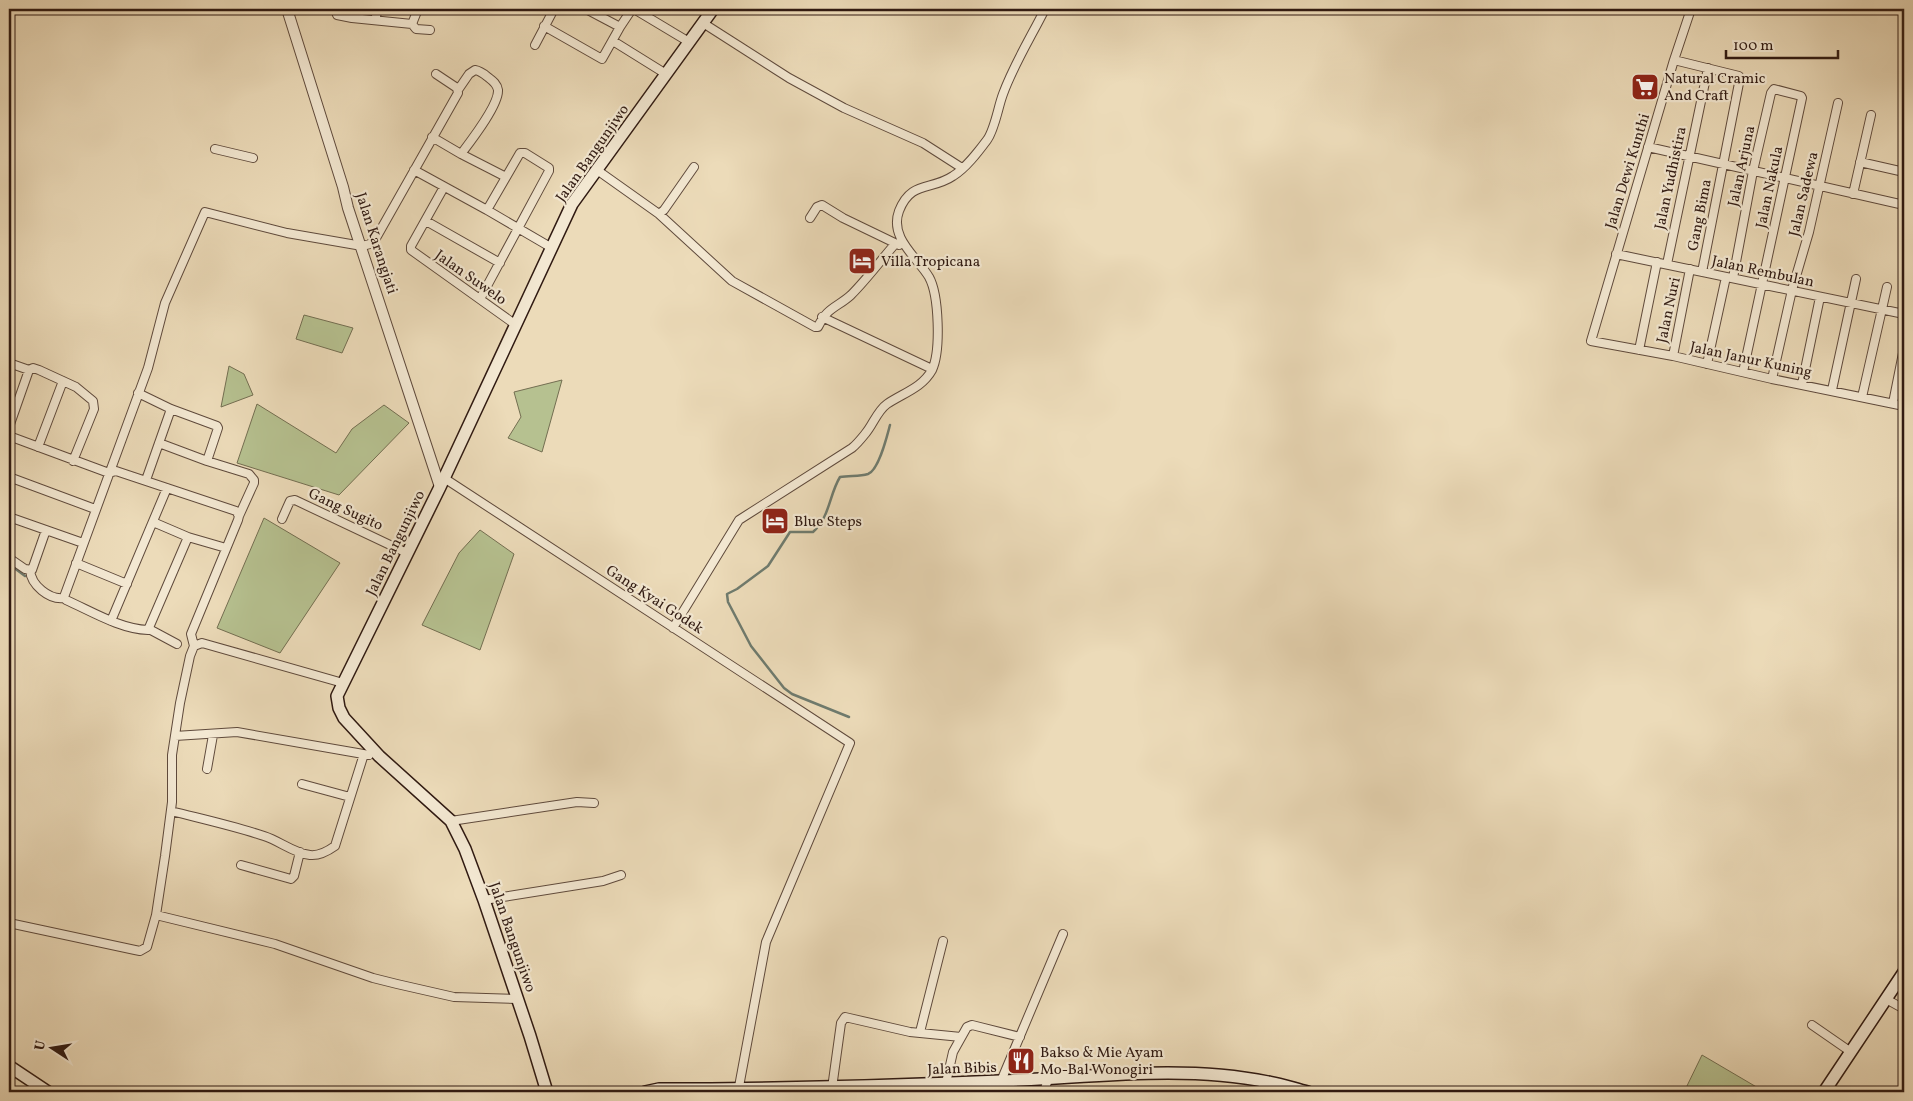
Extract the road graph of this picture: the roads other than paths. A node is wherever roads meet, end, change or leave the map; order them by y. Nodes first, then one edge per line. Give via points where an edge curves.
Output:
1 (287, 9) edge
2 (335, 9) edge
3 (378, 9) edge
4 (418, 9) edge
5 (505, 9) edge
6 (510, 9) edge
7 (552, 9) edge
8 (586, 9) edge
9 (633, 9) edge
10 (713, 9) edge
11 (1045, 9) edge
12 (1691, 9) edge
13 (375, 20) junction
14 (702, 23) junction
15 (412, 24) junction
16 (544, 26) junction
17 (620, 27) junction
18 (430, 30) dead end
19 (613, 41) junction
20 (689, 42) junction
21 (535, 45) dead end
22 (1674, 60) junction
23 (1708, 68) junction
24 (436, 74) dead end
25 (666, 74) junction
26 (458, 90) junction
27 (1802, 96) joint
28 (1838, 103) dead end
29 (1870, 115) dead end
30 (432, 137) junction
31 (1648, 147) junction
32 (215, 149) dead end
33 (461, 154) junction
34 (1688, 156) junction
35 (253, 158) dead end
36 (1860, 162) junction
37 (1723, 164) junction
38 (694, 166) dead end
39 (962, 168) junction
40 (414, 170) junction
41 (597, 170) junction
42 (1753, 171) junction
43 (1904, 172) edge
44 (506, 177) junction
45 (1785, 178) junction
46 (1818, 186) junction
47 (444, 187) junction
48 (1853, 194) junction
49 (1904, 205) edge
50 (487, 210) junction
51 (659, 214) junction
52 (810, 218) dead end
53 (426, 221) junction
54 (519, 228) junction
55 (896, 244) junction
56 (362, 246) junction
57 (552, 248) junction
58 (907, 250) junction
59 (1616, 254) junction
60 (1657, 262) junction
61 (500, 263) junction
62 (1667, 264) junction
63 (1690, 269) junction
64 (1702, 272) junction
65 (1730, 278) junction
66 (1856, 279) dead end
67 (1762, 284) junction
68 (1887, 287) dead end
69 (1792, 290) junction
70 (1820, 296) junction
71 (480, 299) junction
72 (1851, 303) junction
73 (1882, 309) junction
74 (1904, 314) edge
75 (822, 316) junction
76 (516, 325) junction
77 (1591, 341) joint
78 (1904, 348) edge
79 (1639, 350) junction
80 (1673, 356) junction
81 (9, 363) edge
82 (1707, 364) junction
83 (29, 370) junction
84 (932, 370) junction
85 (1743, 372) junction
86 (1772, 379) junction
87 (62, 381) junction
88 (1802, 384) junction
89 (1832, 390) junction
90 (138, 392) junction
91 (1862, 397) junction
92 (1893, 403) junction
93 (1904, 406) edge
94 (171, 410) junction
95 (9, 427) edge
96 (9, 436) edge
97 (159, 443) junction
98 (38, 447) junction
99 (73, 461) junction
100 (207, 461) junction
101 (109, 473) junction
102 (9, 476) edge
103 (146, 480) junction
104 (442, 482) junction
105 (167, 488) junction
106 (95, 509) junction
107 (239, 516) junction
108 (10, 519) edge
109 (282, 519) dead end
110 (152, 522) junction
111 (46, 530) junction
112 (188, 537) junction
113 (83, 543) junction
114 (226, 548) junction
115 (407, 553) junction
116 (9, 558) edge
117 (76, 563) junction
118 (30, 570) junction
119 (127, 584) junction
120 (64, 598) junction
121 (111, 621) junction
122 (673, 628) junction
123 (149, 629) junction
124 (177, 644) dead end
125 (194, 646) junction
126 (342, 683) junction
127 (213, 735) junction
128 (175, 736) junction
129 (364, 754) junction
130 (379, 756) junction
131 (207, 769) dead end
132 (302, 784) dead end
133 (350, 797) junction
134 (594, 803) dead end
135 (171, 811) junction
136 (451, 821) junction
137 (300, 852) junction
138 (241, 864) dead end
139 (621, 875) dead end
140 (484, 900) junction
141 (156, 914) junction
142 (9, 923) edge
143 (1063, 934) dead end
144 (943, 941) dead end
145 (1904, 972) edge
146 (518, 999) junction
147 (1886, 999) junction
148 (1904, 1009) edge
149 (1812, 1025) dead end
150 (920, 1032) junction
151 (1020, 1037) junction
152 (961, 1038) junction
153 (1851, 1052) junction
154 (9, 1066) edge
155 (1048, 1079) junction
156 (1001, 1081) junction
157 (946, 1083) junction
158 (832, 1088) junction
159 (920, 1088) edge
160 (844, 1090) edge
161 (738, 1091) edge
162 (1301, 1091) edge
163 (48, 1092) edge
164 (547, 1092) edge
165 (648, 1092) edge
166 (1044, 1092) edge
167 (1824, 1092) edge

1 - 56 street, Jalan Karangjati
2 - 13 street via 337,15
3 - 13 street
4 - 15 street
5 - 6 street
7 - 16 street
8 - 17 street
9 - 17 street
9 - 20 street
10 - 14 main road, Jalan Bangunjiwo
11 - 39 street via 1003,94 988,138
12 - 22 street, Jalan Dewi Kunthi
13 - 15 street
14 - 20 main road, Jalan Bangunjiwo
14 - 39 street via 788,78 844,108 923,143
15 - 18 street via 416,29
16 - 19 street via 600,59 604,59
16 - 21 street
17 - 19 street
19 - 25 street
20 - 25 main road, Jalan Bangunjiwo
22 - 23 street
22 - 31 street, Jalan Dewi Kunthi
23 - 34 street, Jalan Yudhistira
23 - 37 street, Gang Bima via 1740,77
24 - 26 street
25 - 41 main road, Jalan Bangunjiwo
26 - 30 street
26 - 33 street via 475,70 494,82 498,89 495,102 478,132
27 - 42 street, Jalan Arjuna via 1772,91
27 - 45 street, Jalan Nakula
28 - 46 street, Jalan Sadewa
29 - 36 street
30 - 33 street
30 - 40 street
31 - 34 street
31 - 59 street, Jalan Dewi Kunthi
32 - 35 street
33 - 44 street
34 - 37 street
34 - 62 street, Jalan Yudhistira
36 - 43 street
36 - 48 street
37 - 42 street
37 - 64 street, Gang Bima
38 - 51 street
39 - 58 street via 942,183 920,187 909,195 896,220
40 - 47 street
40 - 56 street via 376,238
41 - 51 street
41 - 57 main road, Jalan Bangunjiwo via 572,204
42 - 45 street
42 - 65 street, Jalan Arjuna
44 - 50 street
44 - 54 street via 521,152 549,168
45 - 46 street
45 - 67 street, Jalan Nakula
46 - 48 street
46 - 69 street, Jalan Sadewa
47 - 50 street
47 - 53 street
48 - 49 street
50 - 54 street
51 - 75 street via 732,281 816,327
52 - 55 street via 822,205
53 - 61 street
53 - 71 street, Jalan Suwelo via 411,250
54 - 57 street
54 - 61 street
55 - 58 street
55 - 75 street via 852,294
56 - 90 street via 287,233 205,212 164,303 152,356
56 - 104 street, Jalan Karangjati
57 - 76 main road, Jalan Bangunjiwo
58 - 84 street via 930,278 936,301 938,347
59 - 60 street, Jalan Rembulan
59 - 77 street, Jalan Dewi Kunthi
60 - 62 street, Jalan Rembulan
60 - 79 street
61 - 71 street
62 - 63 street, Jalan Rembulan
63 - 64 street, Jalan Rembulan
63 - 80 street, Jalan Nuri
64 - 65 street, Jalan Rembulan
65 - 67 street, Jalan Rembulan
65 - 82 street, Jalan Arjuna
66 - 72 street
67 - 69 street, Jalan Rembulan
67 - 85 street, Jalan Nakula
68 - 73 street
69 - 70 street, Jalan Rembulan
69 - 86 street, Jalan Sadewa
70 - 72 street, Jalan Rembulan
70 - 88 street
71 - 76 street, Jalan Suwelo
72 - 73 street, Jalan Rembulan
72 - 89 street
73 - 74 street, Jalan Rembulan
73 - 91 street
75 - 84 street
76 - 104 main road, Jalan Bangunjiwo
77 - 79 street, Jalan Janur Kuning
78 - 92 street
79 - 80 street, Jalan Janur Kuning
80 - 82 street, Jalan Janur Kuning
81 - 83 street
82 - 85 street, Jalan Janur Kuning
83 - 87 street via 39,370
83 - 95 street
84 - 122 street via 912,391 885,405 866,434 852,448 739,520
85 - 86 street, Jalan Janur Kuning
86 - 88 street, Jalan Janur Kuning
87 - 98 street
87 - 99 street via 76,387 95,405
88 - 89 street, Jalan Janur Kuning
89 - 91 street, Jalan Janur Kuning
90 - 94 street
90 - 101 street
91 - 92 street, Jalan Janur Kuning
92 - 93 street, Jalan Janur Kuning
94 - 97 street
94 - 100 street via 218,427
96 - 98 street
97 - 100 street
97 - 103 street
98 - 99 street
99 - 101 street
100 - 107 street via 249,474 254,480
101 - 103 street via 116,471
101 - 106 street
102 - 106 street
103 - 105 street
104 - 115 main road, Jalan Bangunjiwo
104 - 122 street, Gang Kyai Godek
105 - 107 street via 234,510
105 - 110 street
106 - 113 street
107 - 114 street
108 - 111 street
109 - 115 street, Gang Sugito via 290,501 295,500
110 - 112 street
110 - 119 street
111 - 113 street
111 - 118 street
112 - 114 street
112 - 123 street
113 - 117 street
114 - 125 street via 191,634
115 - 126 main road, Jalan Bangunjiwo
116 - 118 street
117 - 119 street
117 - 120 street
118 - 120 street via 35,585 51,596
119 - 121 street
120 - 121 street
121 - 123 street
122 - 161 street, Gang Kyai Godek via 850,744 766,942
123 - 124 street
125 - 126 street via 202,644
125 - 128 street
126 - 130 main road, Jalan Bangunjiwo via 337,696 338,708
127 - 128 street
127 - 129 street via 237,732
127 - 131 street
128 - 135 street
129 - 130 street
129 - 133 street
130 - 136 main road, Jalan Bangunjiwo
132 - 133 street
133 - 137 street via 335,846 313,855
134 - 136 street via 577,802
135 - 137 street via 266,836
135 - 141 street
136 - 140 main road, Jalan Bangunjiwo
137 - 138 street via 291,879
139 - 140 street via 603,881
140 - 146 main road, Jalan Bangunjiwo
141 - 142 street via 147,947 140,951
141 - 146 street via 275,944 397,984 459,997
143 - 151 street
144 - 150 street
145 - 147 main road
146 - 164 main road, Jalan Bangunjiwo
147 - 148 street
147 - 153 main road
149 - 153 street
150 - 152 street
150 - 158 street via 845,1018 841,1022
151 - 152 street via 972,1025 967,1027
151 - 156 street
152 - 157 street via 952,1052
153 - 167 main road
154 - 163 main road
155 - 156 main road, Jalan Bibis
155 - 162 main road, Jalan Bibis via 1194,1074 1268,1082
155 - 166 street
156 - 157 main road, Jalan Bibis
157 - 159 main road, Jalan Bibis
158 - 160 main road, Jalan Bibis
158 - 161 main road, Jalan Bibis
159 - 160 main road, Jalan Bibis
161 - 165 main road, Jalan Bibis via 658,1089

